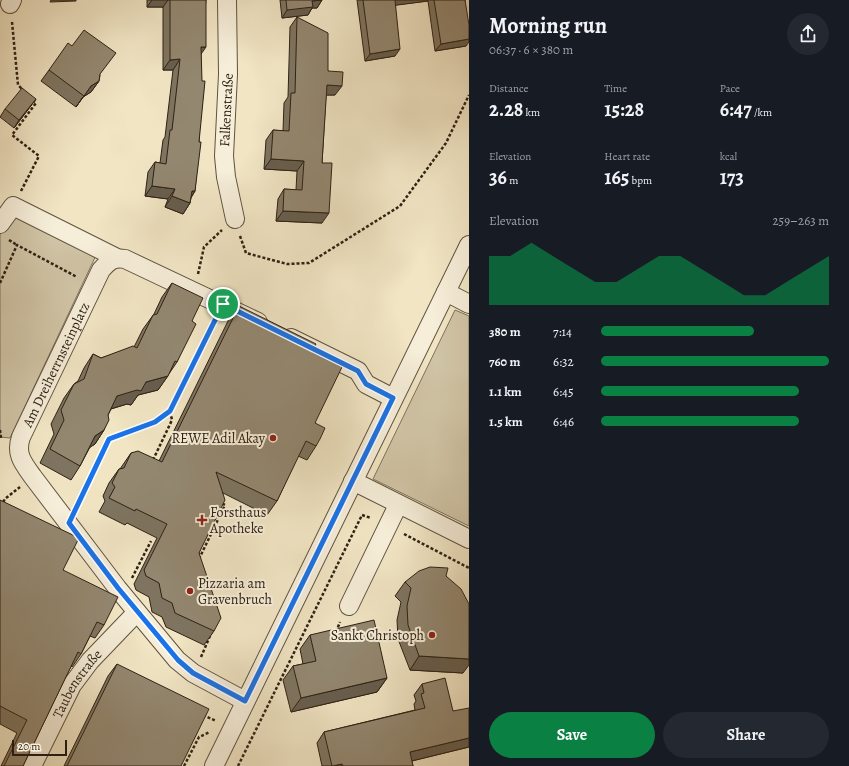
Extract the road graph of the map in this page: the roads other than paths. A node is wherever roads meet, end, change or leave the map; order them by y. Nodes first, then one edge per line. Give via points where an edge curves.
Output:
1 (227, 0) edge
2 (235, 219) road end
3 (0, 224) edge
4 (469, 245) edge
5 (116, 257) junction
6 (446, 292) junction
7 (469, 304) edge
8 (393, 398) junction
9 (353, 482) junction
10 (398, 505) junction
11 (469, 539) edge
12 (350, 606) dead end
13 (138, 612) junction
14 (245, 701) junction
15 (32, 766) edge
16 (214, 766) edge

1 - 2 street, Falkenstraße via 228,74 224,156
3 - 5 street via 13,206
4 - 6 street
5 - 8 street via 223,304 358,371 366,384
5 - 13 street, Am Dreiherrnsteinplatz via 101,270 18,445 18,452 22,463
6 - 7 street
6 - 8 street
8 - 9 street
9 - 10 street
9 - 14 street
10 - 11 street
10 - 12 street
13 - 14 street, Am Dreiherrnsteinplatz via 173,656 193,673
13 - 15 street, Taubenstraße via 90,661 72,685
14 - 16 street

